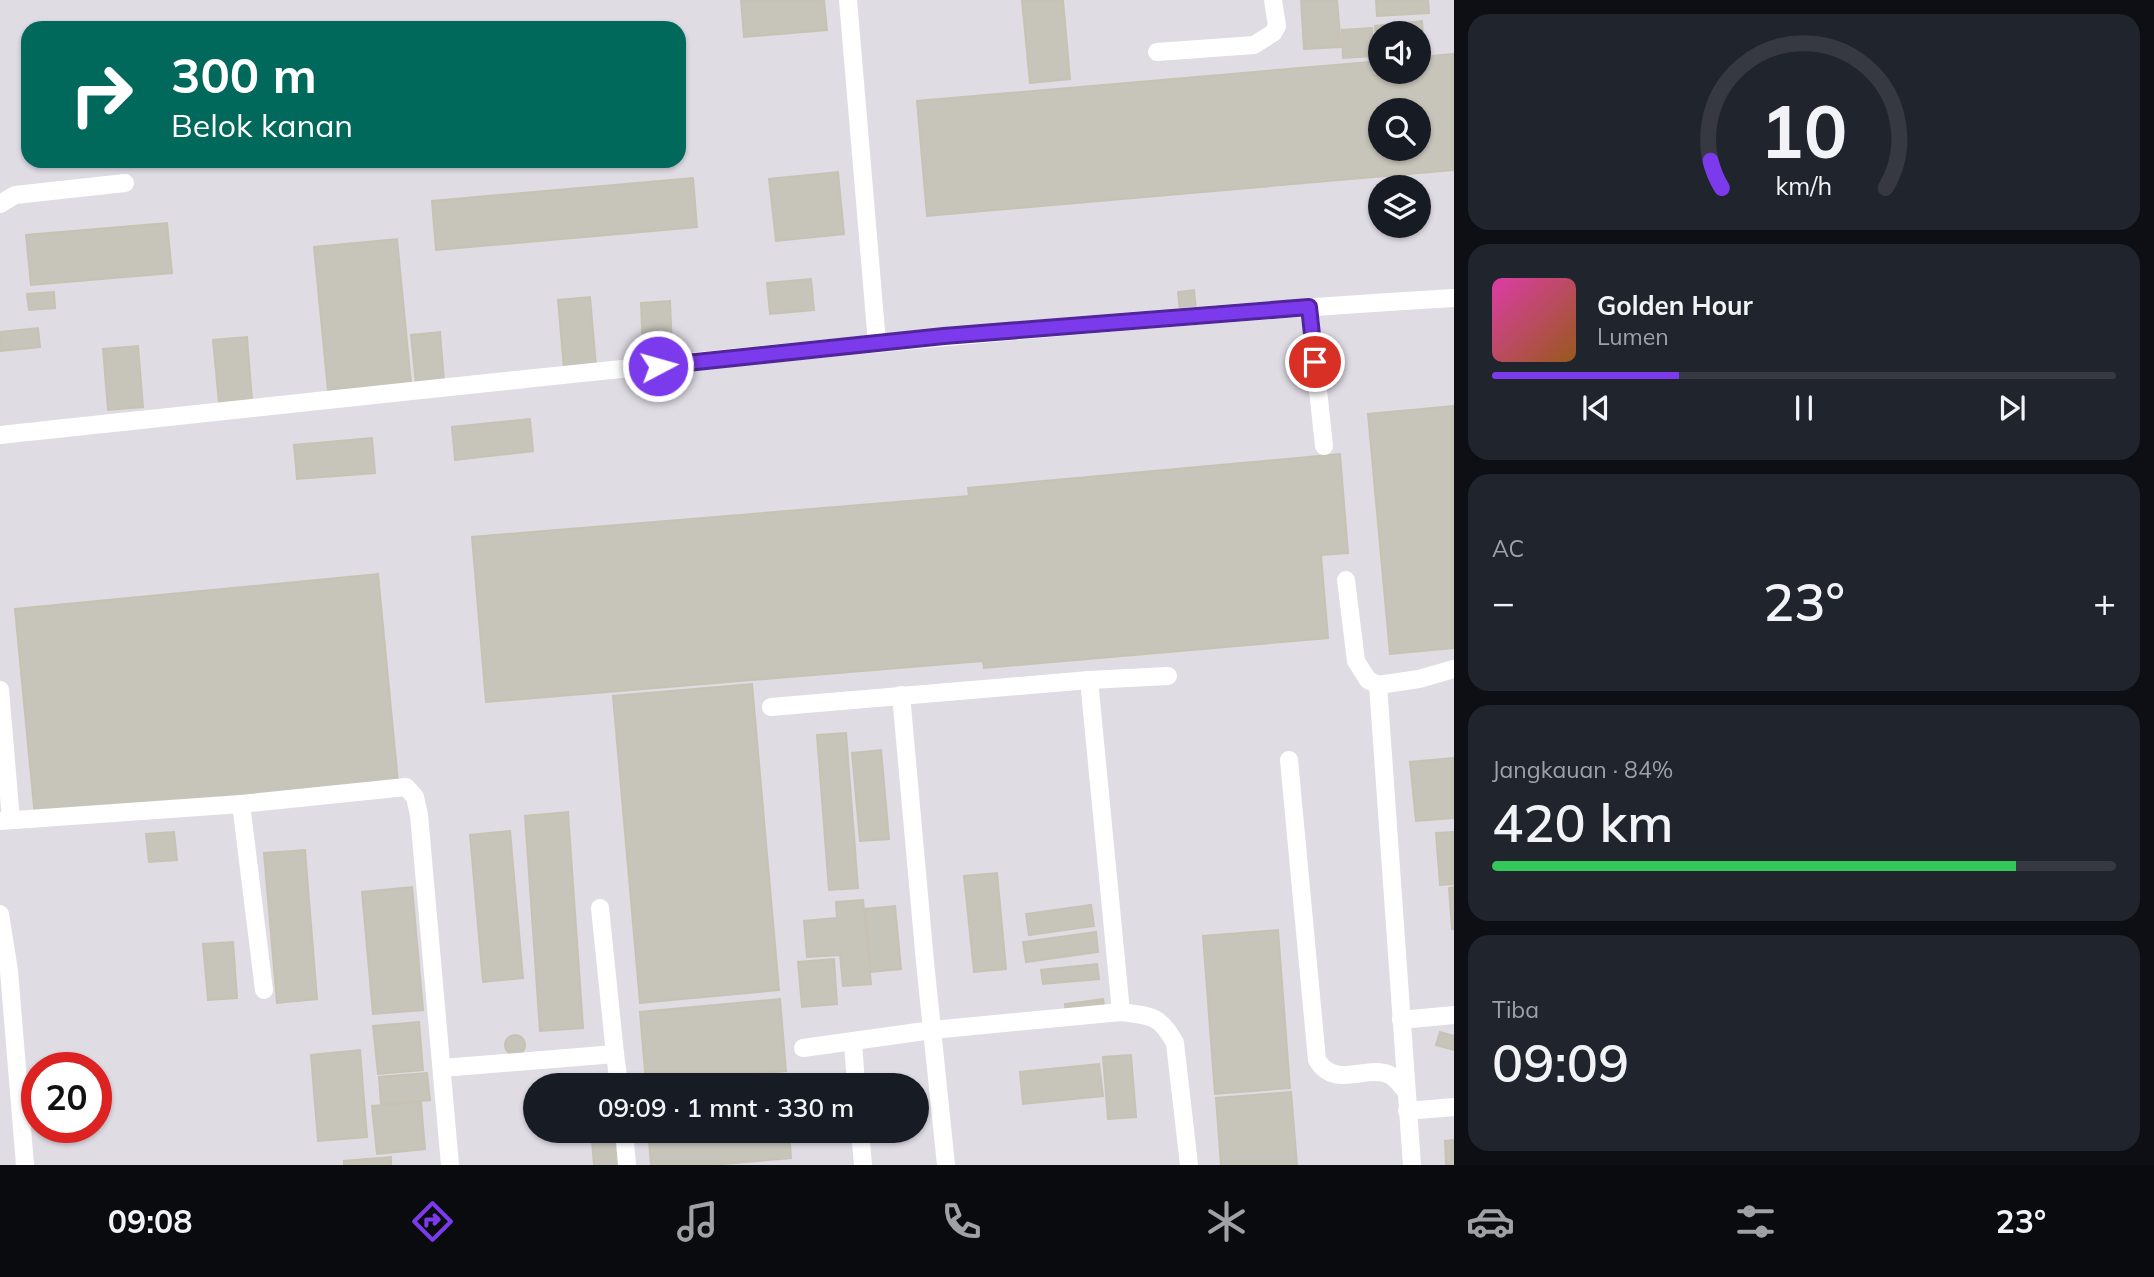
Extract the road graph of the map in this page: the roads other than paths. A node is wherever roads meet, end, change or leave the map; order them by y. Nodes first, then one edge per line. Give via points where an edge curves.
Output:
1 (848, 0) edge
2 (1273, 0) edge
3 (1157, 52) dead end
4 (125, 183) dead end
5 (0, 204) edge
6 (1454, 298) edge
7 (1309, 307) junction
8 (877, 343) junction
9 (0, 435) edge
10 (1324, 446) dead end
11 (1346, 580) dead end
12 (1454, 668) edge
13 (1168, 676) dead end
14 (1089, 680) junction
15 (1378, 685) junction
16 (0, 690) edge
17 (901, 695) junction
18 (771, 707) dead end
19 (1289, 760) dead end
20 (241, 804) junction
21 (5, 820) edge
22 (600, 908) dead end
23 (0, 914) edge
24 (264, 990) dead end
25 (1121, 1012) junction
26 (1454, 1015) edge
27 (1401, 1020) junction
28 (932, 1030) junction
29 (853, 1042) junction
30 (803, 1048) dead end
31 (615, 1054) junction
32 (442, 1068) junction
33 (617, 1073) edge
34 (855, 1073) edge
35 (1406, 1091) junction
36 (1454, 1107) edge
37 (1407, 1111) junction
38 (625, 1143) edge
39 (861, 1143) edge
40 (24, 1165) edge
41 (450, 1165) edge
42 (627, 1165) edge
43 (863, 1165) edge
44 (947, 1165) edge
45 (1189, 1165) edge
46 (1412, 1165) edge

1 - 8 lane
2 - 3 lane via 1277,26 1254,45
4 - 5 lane via 15,195
6 - 7 lane
7 - 8 lane
7 - 10 lane
8 - 9 lane
11 - 15 lane via 1356,661 1368,680
12 - 15 lane
13 - 14 lane
14 - 17 lane
14 - 25 lane
15 - 27 lane
16 - 21 lane
17 - 18 lane
17 - 28 lane
19 - 35 lane via 1317,1060 1322,1069 1338,1075 1391,1075
20 - 21 lane
20 - 24 lane
20 - 32 lane via 406,787 415,797
22 - 31 lane
23 - 40 lane via 9,971
25 - 28 lane
25 - 45 lane via 1151,1016 1166,1026 1175,1043
26 - 27 lane
27 - 35 lane
28 - 29 lane
28 - 44 lane
29 - 30 lane
29 - 34 lane
31 - 32 lane
31 - 33 lane
32 - 41 lane
35 - 37 lane
36 - 37 lane
37 - 46 lane
38 - 42 lane
39 - 43 lane

